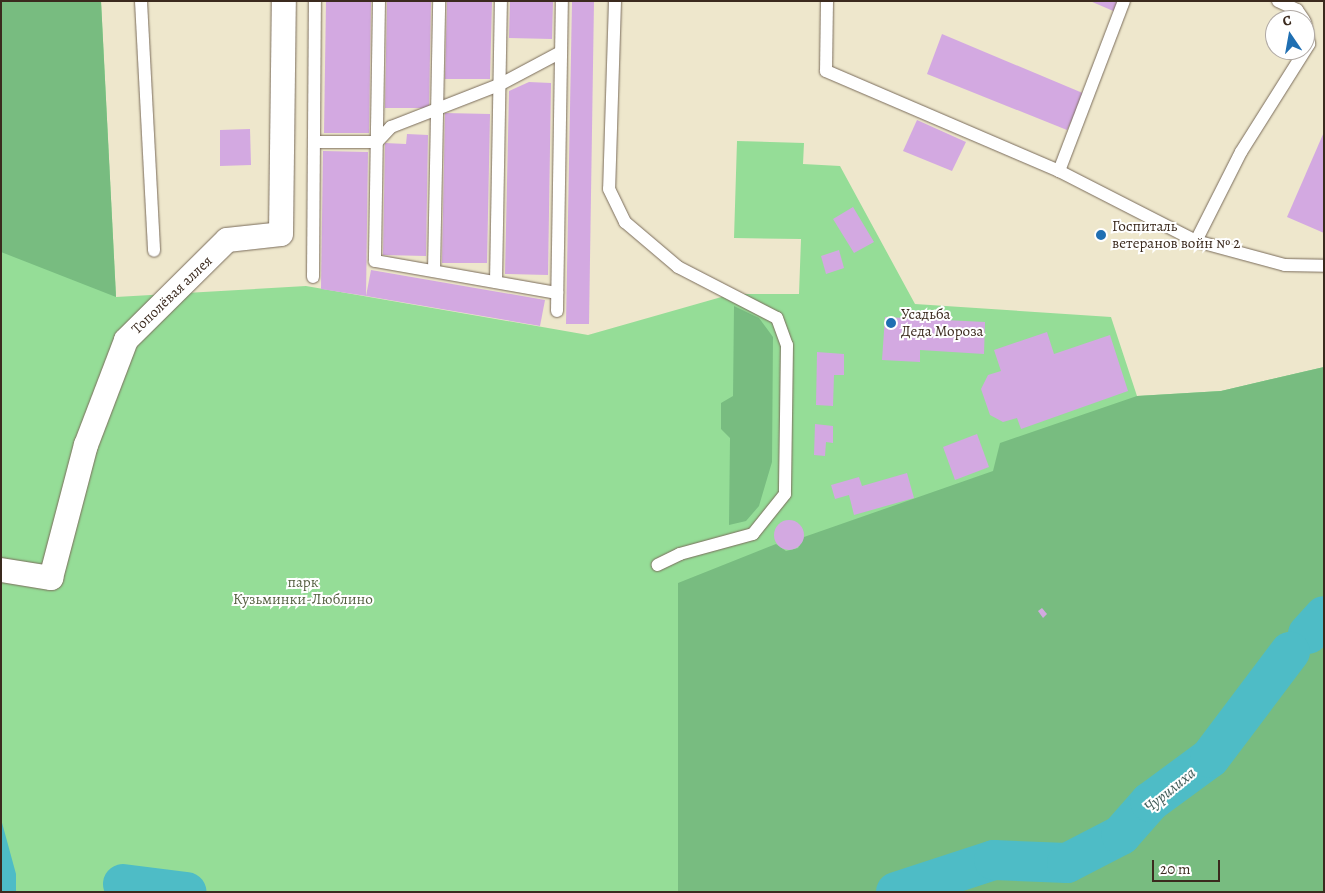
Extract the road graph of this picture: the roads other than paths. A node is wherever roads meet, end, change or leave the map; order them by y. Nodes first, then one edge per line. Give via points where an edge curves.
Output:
1 (141, 1) edge
2 (284, 1) edge
3 (315, 1) edge
4 (379, 1) edge
5 (439, 1) edge
6 (501, 1) edge
7 (562, 1) edge
8 (615, 1) edge
9 (827, 1) edge
10 (1124, 1) edge
11 (1278, 1) edge
12 (1297, 10) edge
13 (561, 52) junction
14 (1299, 60) edge
15 (499, 85) junction
16 (437, 112) junction
17 (314, 142) junction
18 (377, 142) junction
19 (1058, 171) junction
20 (1196, 241) junction
21 (154, 251) dead end
22 (1324, 266) edge
23 (434, 271) junction
24 (313, 277) dead end
25 (496, 282) junction
26 (557, 293) junction
27 (557, 311) dead end
28 (657, 565) dead end
29 (1, 570) edge

1 - 21 lane
2 - 29 street, Тополёвая аллея via 281,234 227,240 126,340 86,445 51,578
3 - 17 lane
4 - 18 lane
5 - 16 lane
6 - 15 lane
7 - 13 lane
8 - 28 lane via 609,188 625,222 678,266 777,318 787,345 785,494 753,534 680,554
9 - 19 lane via 826,71
10 - 19 lane
11 - 12 lane
13 - 15 lane
13 - 26 lane
14 - 20 lane via 1241,152
15 - 16 lane
15 - 25 lane
16 - 18 lane via 390,127
16 - 23 lane
17 - 18 lane
17 - 24 lane
18 - 23 lane via 375,261
19 - 20 lane
20 - 22 lane via 1285,264
23 - 25 lane
25 - 26 lane
26 - 27 lane

